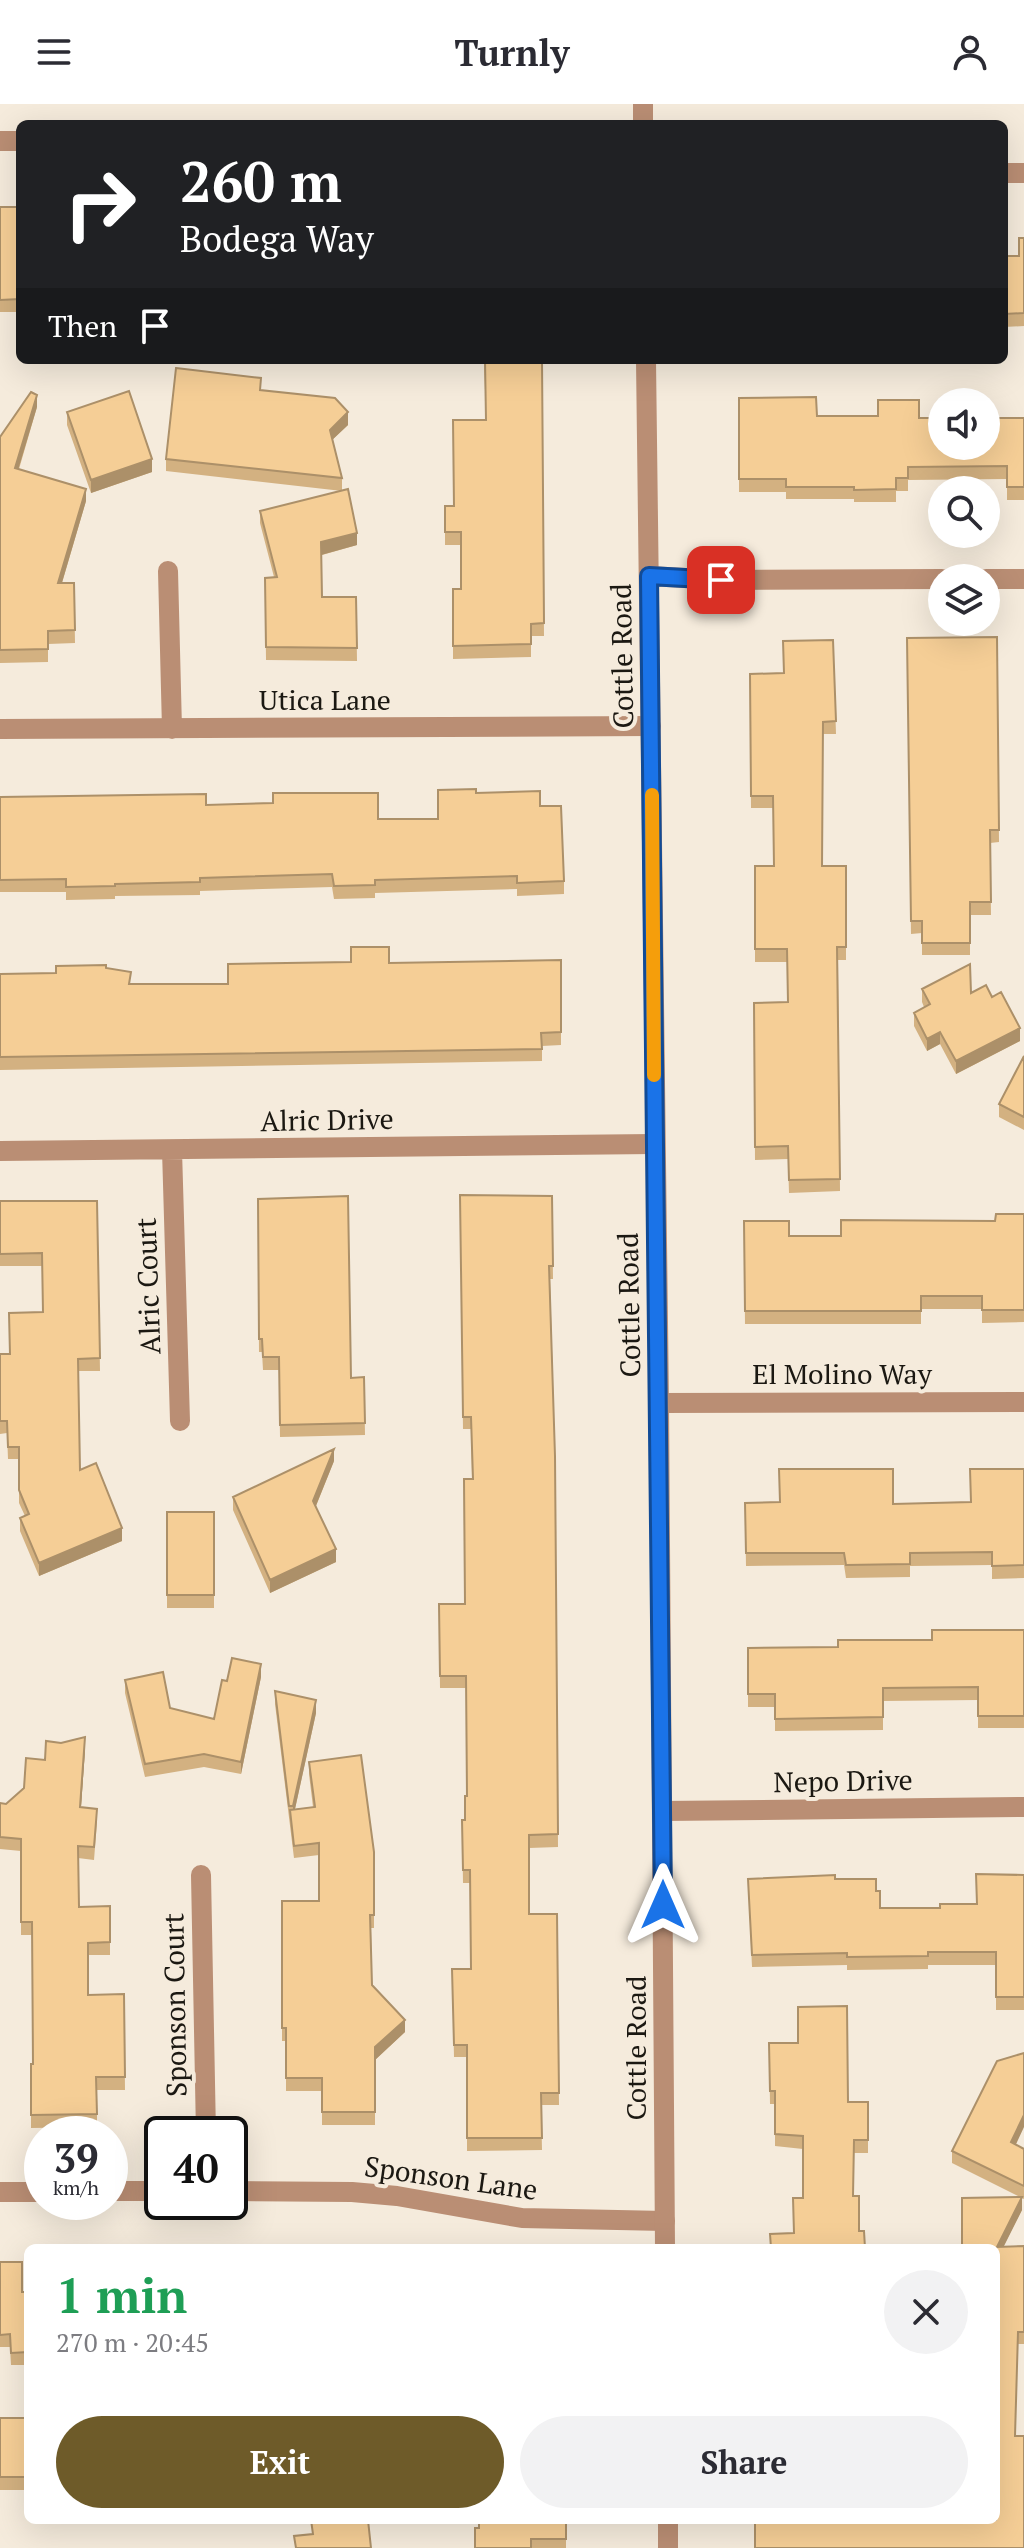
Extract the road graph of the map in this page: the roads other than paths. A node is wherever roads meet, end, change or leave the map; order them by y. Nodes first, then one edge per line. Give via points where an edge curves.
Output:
1 (646, 364) edge
2 (168, 571) dead end
3 (649, 576) junction
4 (928, 579) edge
5 (1000, 579) edge
6 (1024, 579) edge
7 (651, 726) junction
8 (0, 729) edge
9 (172, 729) junction
10 (654, 1144) junction
11 (172, 1150) junction
12 (0, 1151) edge
13 (1024, 1402) edge
14 (659, 1403) junction
15 (180, 1421) dead end
16 (1024, 1807) edge
17 (663, 1811) junction
18 (201, 1875) dead end
19 (206, 2116) edge
20 (248, 2191) edge
21 (0, 2192) edge
22 (24, 2192) edge
23 (665, 2221) junction
24 (665, 2244) edge
25 (668, 2524) edge
26 (668, 2548) edge

1 - 3 street, Cottle Road
2 - 9 street
3 - 4 street
3 - 7 street, Cottle Road
5 - 6 street
7 - 9 street, Utica Lane
7 - 10 street, Cottle Road
8 - 9 street, Utica Lane
10 - 11 street, Alric Drive
10 - 14 street, Cottle Road
11 - 12 street, Alric Drive
11 - 15 street, Alric Court
13 - 14 street, El Molino Way
14 - 17 street, Cottle Road
16 - 17 street, Nepo Drive
17 - 23 street, Cottle Road
18 - 19 street, Sponson Court
20 - 23 street, Sponson Lane via 397,2196 522,2218
21 - 22 street
23 - 24 street, Cottle Road
25 - 26 street

